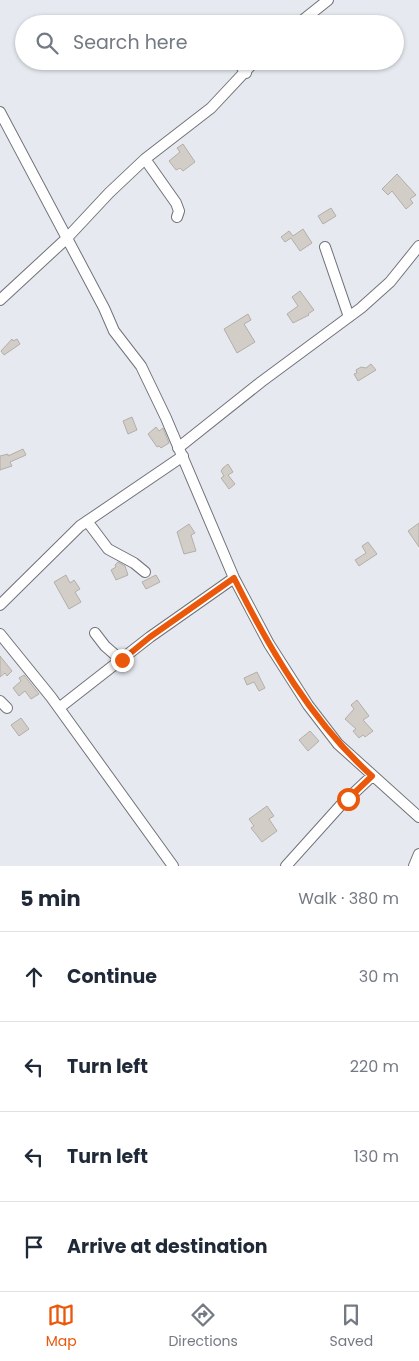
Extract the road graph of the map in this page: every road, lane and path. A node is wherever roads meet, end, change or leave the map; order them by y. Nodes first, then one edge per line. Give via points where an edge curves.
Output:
1 (328, 0) edge
2 (309, 15) edge
3 (244, 70) edge
4 (248, 70) edge
5 (246, 73) junction
6 (0, 112) edge
7 (145, 159) junction
8 (177, 217) dead end
9 (66, 239) junction
10 (419, 246) edge
11 (325, 247) dead end
12 (0, 300) edge
13 (349, 317) junction
14 (181, 452) junction
15 (87, 521) junction
16 (145, 572) dead end
17 (234, 578) junction
18 (0, 605) edge
19 (95, 633) dead end
20 (0, 634) edge
21 (122, 660) junction
22 (59, 708) junction
23 (372, 776) junction
24 (419, 816) edge
25 (419, 854) edge
26 (173, 866) edge
27 (286, 866) edge
28 (414, 866) edge

1 - 2 street
3 - 5 street
4 - 5 street
5 - 7 street via 211,108
6 - 9 street
7 - 8 street via 176,203
7 - 9 street
9 - 12 street
9 - 14 street via 114,331 141,366
10 - 13 street via 390,282
11 - 13 street
13 - 14 street via 261,382
14 - 15 street
14 - 17 street
15 - 16 street via 108,550
15 - 18 street
17 - 21 street
17 - 23 street via 269,644 308,705 338,744
19 - 21 street
20 - 22 street
21 - 22 street
22 - 26 street
23 - 24 street
23 - 27 street
25 - 28 street

